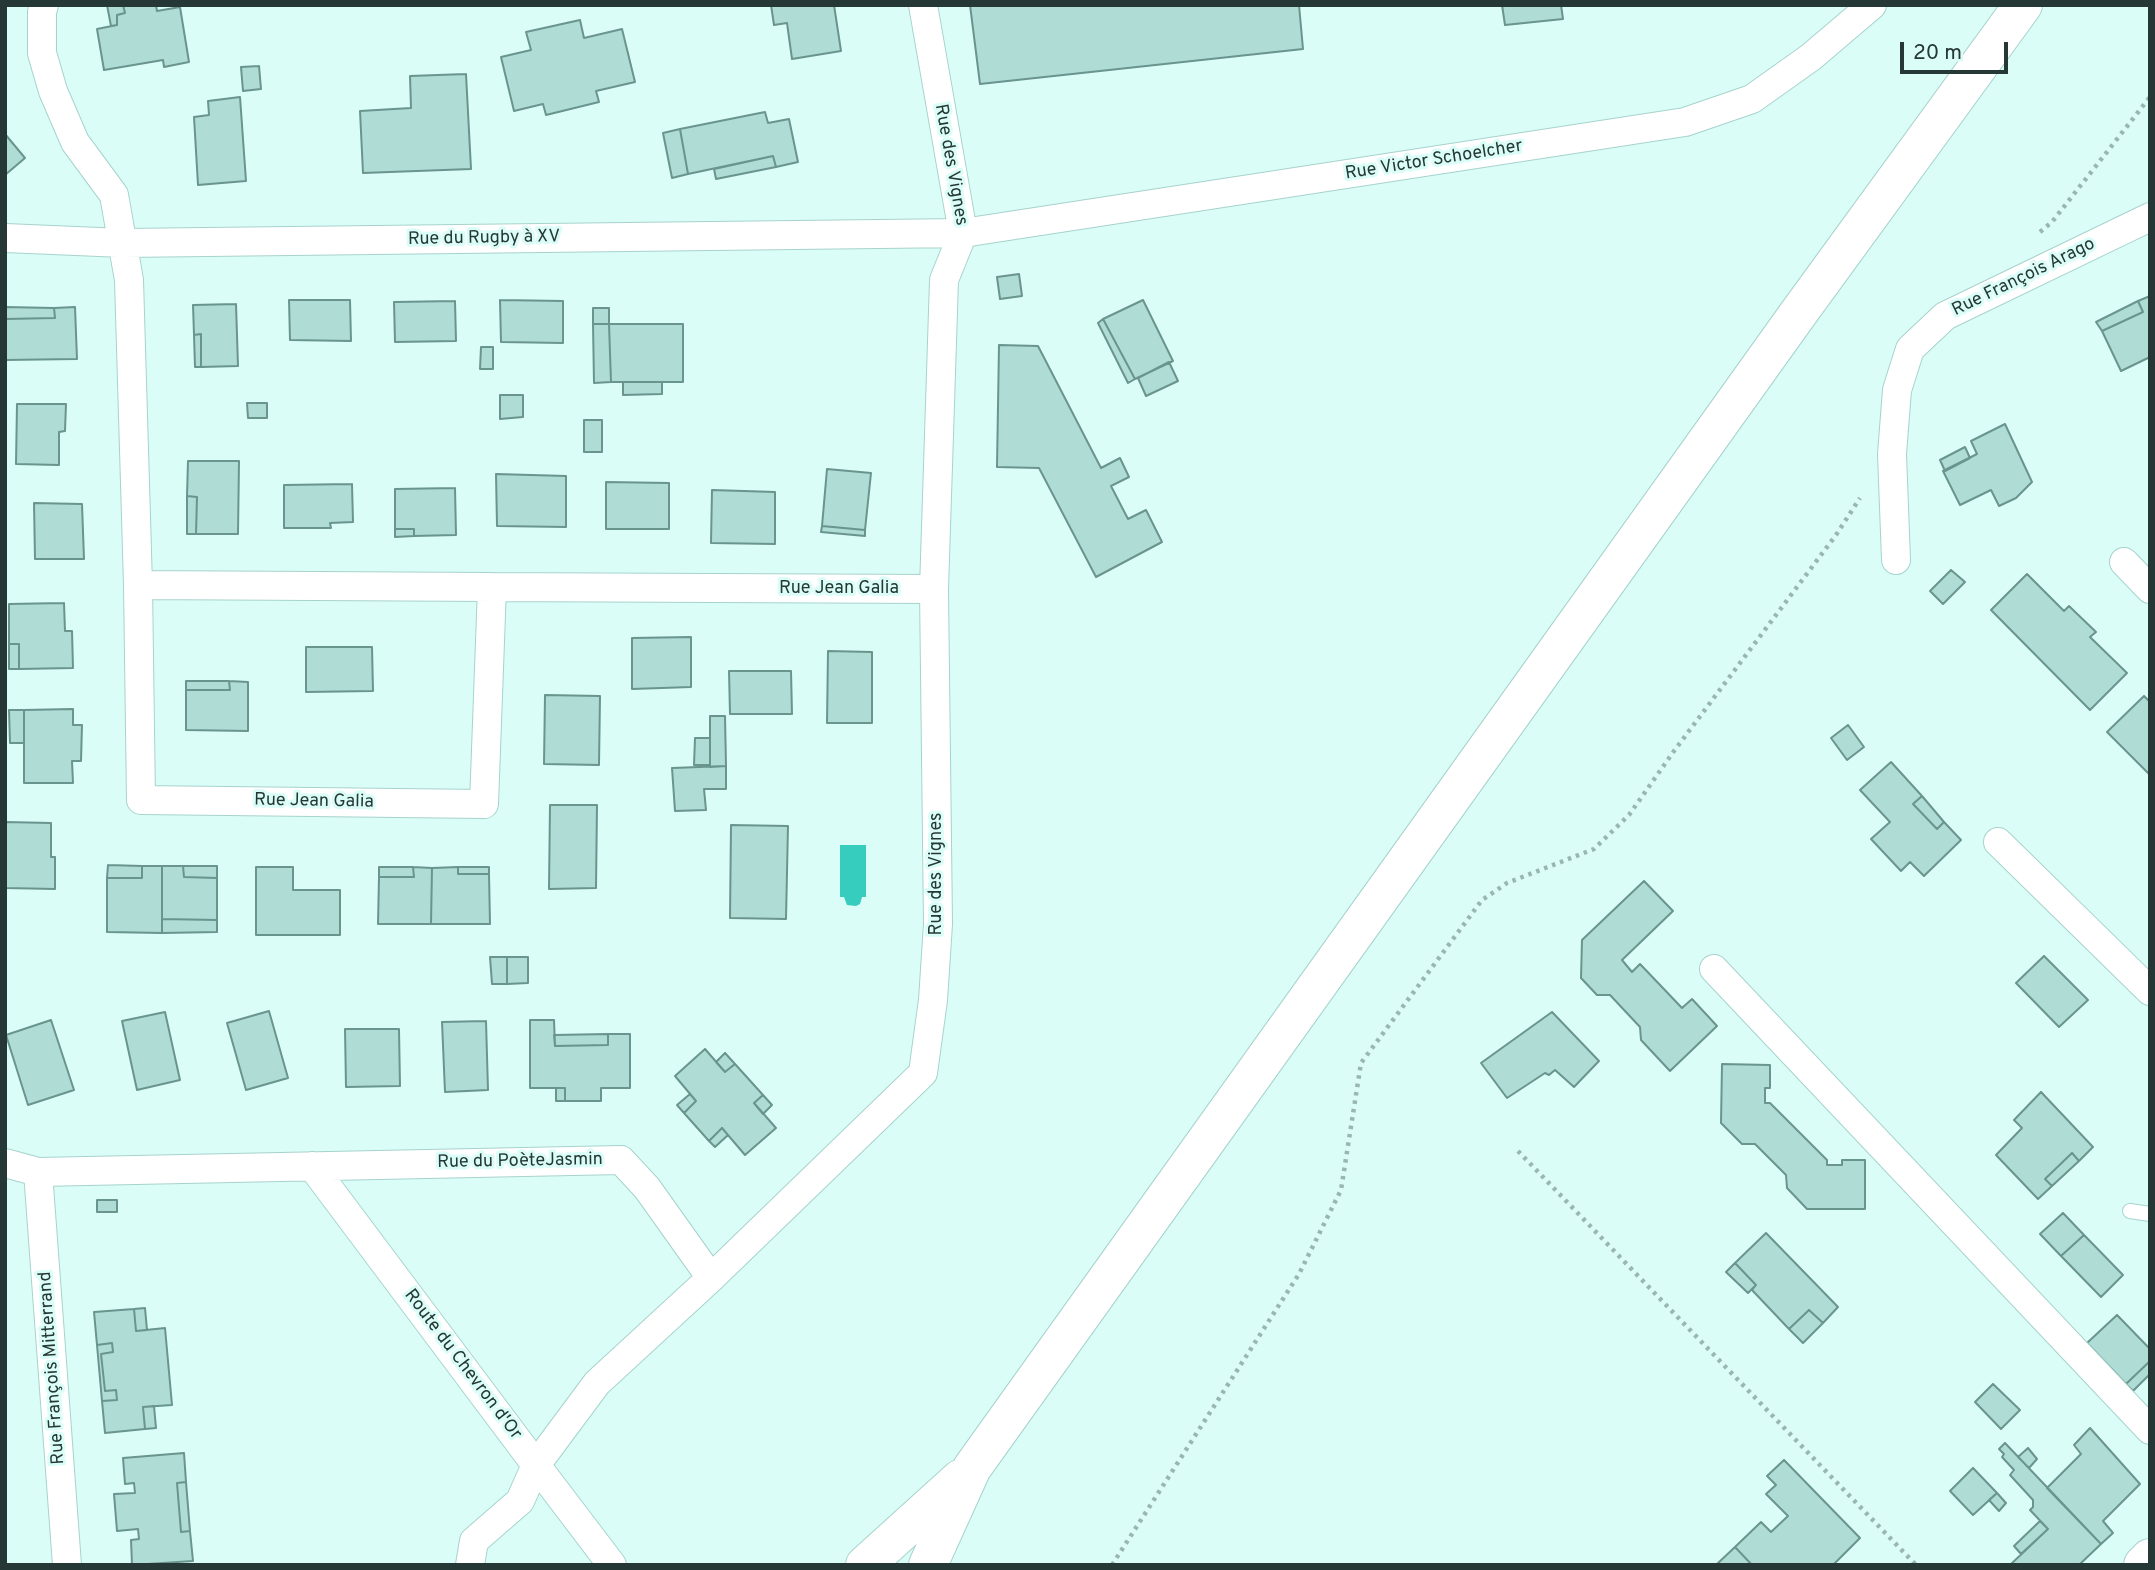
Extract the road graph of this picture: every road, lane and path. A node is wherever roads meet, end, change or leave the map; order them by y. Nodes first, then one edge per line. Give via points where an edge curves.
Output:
1 (44, 5) edge
2 (923, 5) edge
3 (1872, 5) edge
4 (2022, 5) edge
5 (2150, 97) edge
6 (2150, 217) edge
7 (963, 233) junction
8 (2035, 236) dead end
9 (5, 238) edge
10 (123, 243) junction
11 (1862, 494) dead end
12 (1896, 560) dead end
13 (2124, 562) dead end
14 (138, 585) junction
15 (492, 587) junction
16 (934, 589) junction
17 (2150, 589) edge
18 (1998, 842) dead end
19 (1714, 969) dead end
20 (2150, 991) edge
21 (1518, 1151) dead end
22 (5, 1163) edge
23 (313, 1167) junction
24 (38, 1172) junction
25 (2130, 1211) dead end
26 (2150, 1214) edge
27 (711, 1278) junction
28 (2150, 1430) edge
29 (536, 1465) junction
30 (972, 1468) junction
31 (2150, 1558) edge
32 (67, 1565) edge
33 (470, 1565) edge
34 (612, 1565) edge
35 (865, 1565) edge
36 (928, 1565) edge
37 (1112, 1565) edge
38 (1916, 1565) edge
39 (2143, 1565) edge

1 - 10 street, Rue Jean Galia via 42,53 53,91 75,142 114,195
2 - 7 street, Rue des Vignes
3 - 7 street, Rue Victor Schoelcher via 1752,99 1685,122
4 - 30 main road
5 - 8 path via 2052,222
6 - 12 street, Rue François Arago via 1945,316 1910,349 1897,390 1892,454
7 - 10 street, Rue du Rugby à XV
7 - 16 street, Rue des Vignes via 944,280
9 - 10 street, Rue du Rugby à XV
10 - 14 street, Rue Jean Galia via 130,280
11 - 37 path via 1629,815 1594,849 1507,883 1482,900 1361,1063 1341,1190 1299,1274
13 - 17 street
14 - 15 street, Rue Jean Galia
14 - 15 street, Rue Jean Galia via 142,800 484,804
15 - 16 street, Rue Jean Galia
16 - 27 street, Rue des Vignes via 938,924 923,1073
18 - 20 street
19 - 28 street
21 - 38 path
22 - 24 street
23 - 24 street
23 - 27 street, Rue du PoèteJasmin via 621,1160 647,1188
23 - 29 street, Route du Chevron d'Or
24 - 32 street, Rue François Mitterrand
25 - 26 lane
27 - 29 street, Rue des Vignes via 597,1383
29 - 33 street via 520,1501 474,1541
29 - 34 street
30 - 35 main road
30 - 36 main road
31 - 39 main road

